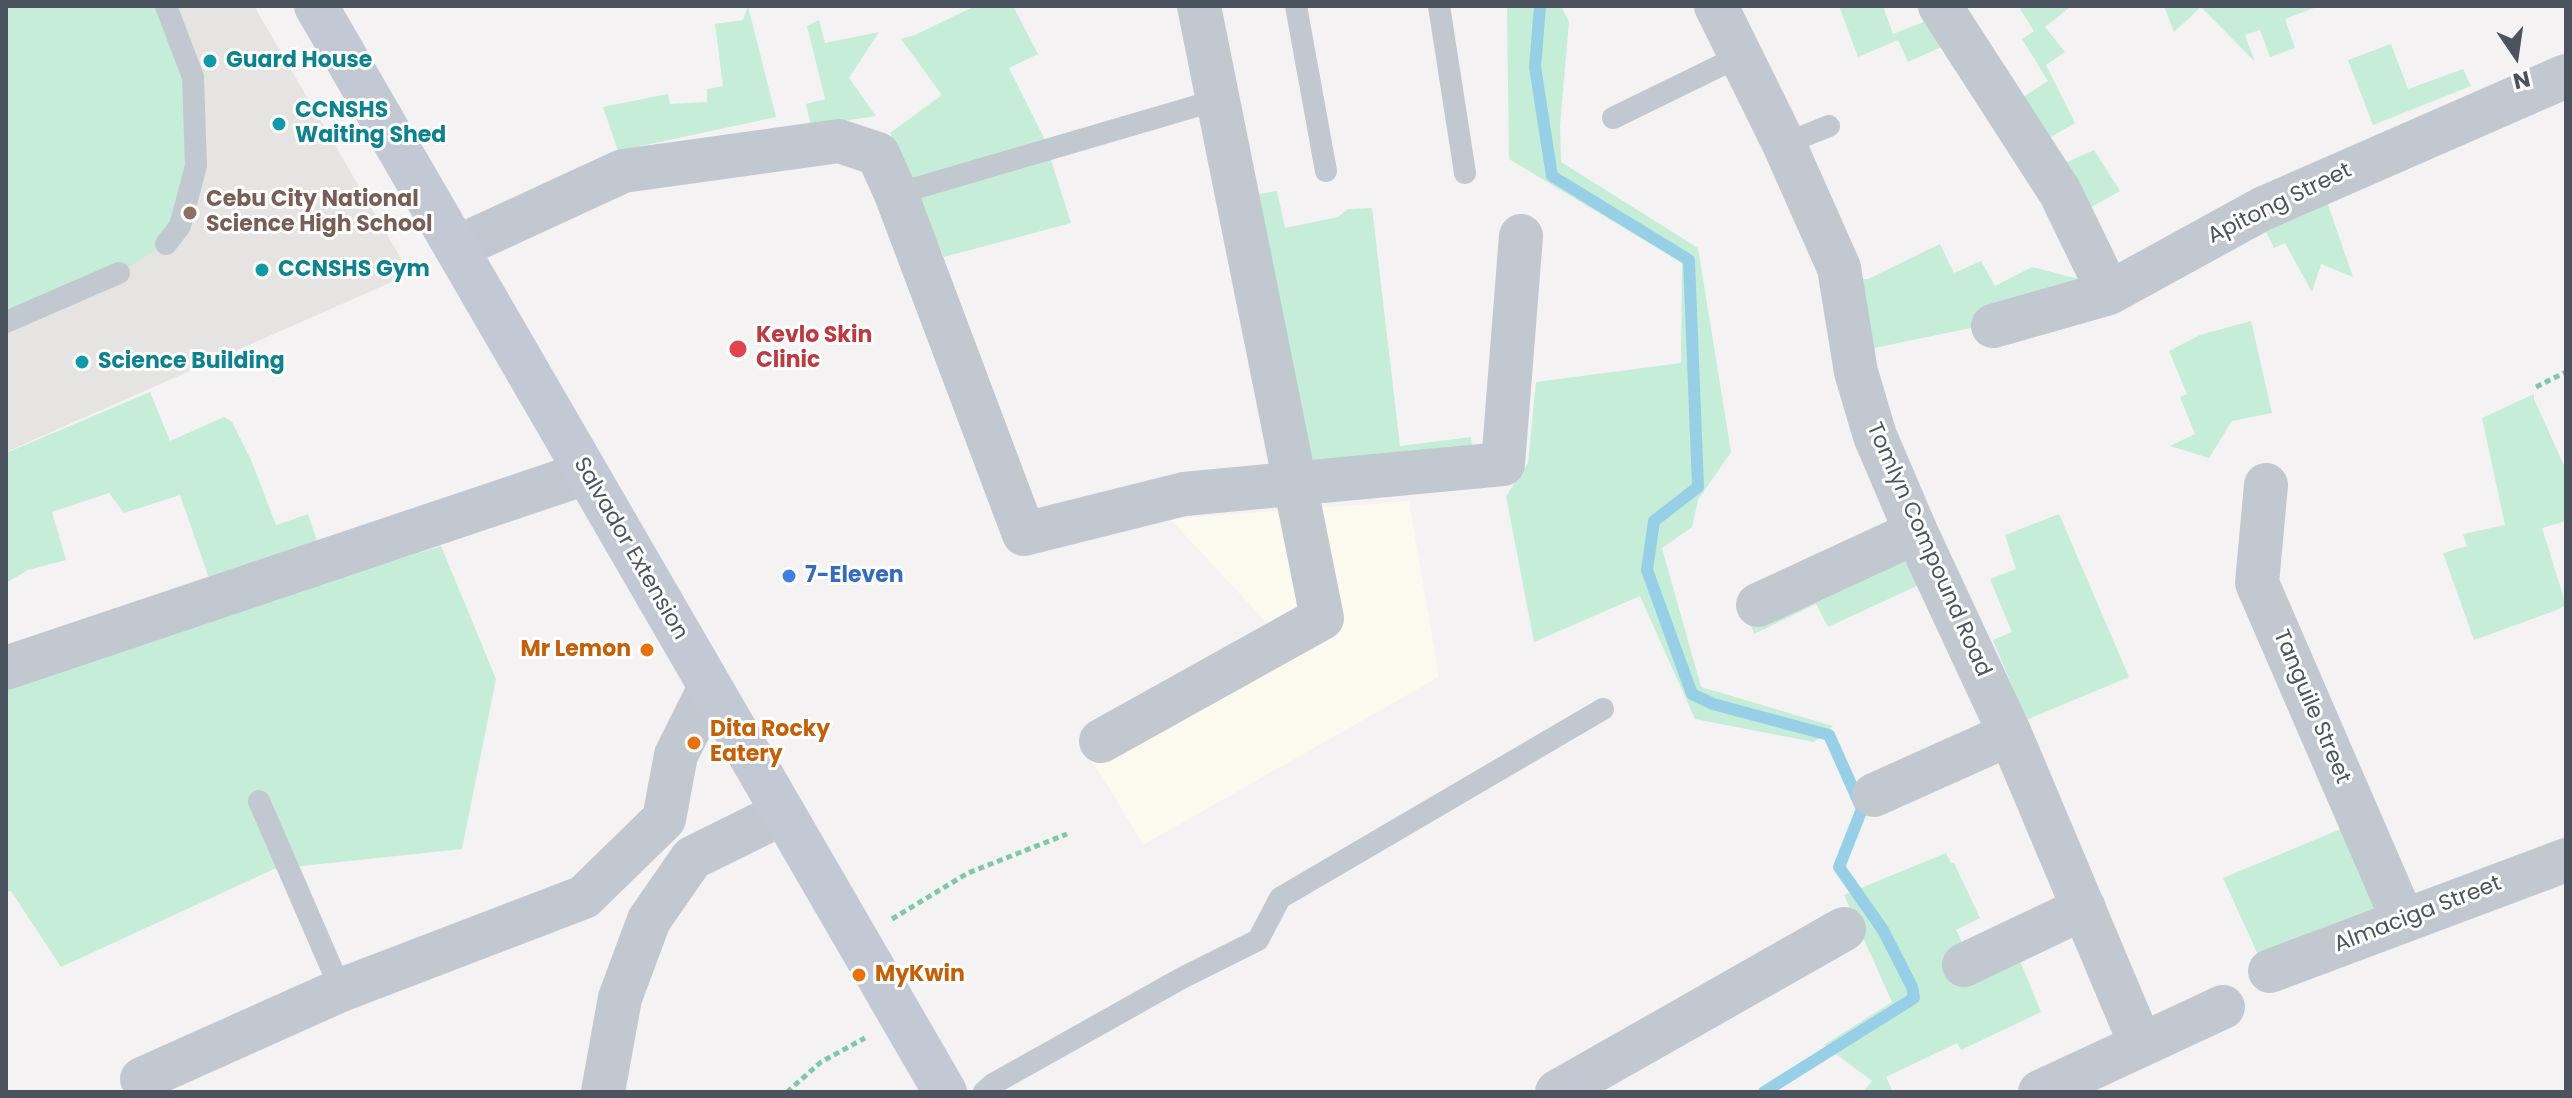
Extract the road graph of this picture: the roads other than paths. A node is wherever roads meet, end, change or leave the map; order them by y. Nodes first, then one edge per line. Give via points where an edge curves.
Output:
1 (166, 6) edge
2 (316, 6) edge
3 (1199, 6) edge
4 (1296, 6) edge
5 (1439, 6) edge
6 (1716, 6) edge
7 (1940, 6) edge
8 (1742, 55) junction
9 (2566, 76) edge
10 (1217, 100) junction
11 (1613, 118) dead end
12 (1829, 126) dead end
13 (1784, 144) junction
14 (1326, 171) dead end
15 (1465, 173) dead end
16 (896, 194) junction
17 (1521, 236) dead end
18 (166, 244) dead end
19 (456, 248) junction
20 (119, 273) dead end
21 (2109, 293) junction
22 (6, 322) edge
23 (1993, 326) dead end
24 (586, 473) junction
25 (1294, 484) junction
26 (2266, 485) dead end
27 (1916, 532) junction
28 (1758, 605) dead end
29 (6, 668) edge
30 (710, 687) junction
31 (1603, 709) dead end
32 (2010, 734) junction
33 (1101, 741) dead end
34 (1874, 795) dead end
35 (259, 801) dead end
36 (783, 813) junction
37 (2566, 860) edge
38 (2084, 908) junction
39 (2403, 920) junction
40 (1844, 929) dead end
41 (1964, 965) dead end
42 (2270, 971) dead end
43 (341, 990) junction
44 (2223, 1007) dead end
45 (2141, 1045) junction
46 (135, 1085) edge
47 (603, 1092) edge
48 (945, 1092) edge
49 (984, 1092) edge
50 (1557, 1092) edge
51 (2040, 1092) edge

1 - 18 lane via 193,77 196,166 180,226
2 - 19 main road, Salvador Extension
3 - 10 street
4 - 14 lane
5 - 15 lane
6 - 8 street, Tomlyn Compound Road
7 - 21 street via 2060,192
8 - 11 lane
8 - 13 street, Tomlyn Compound Road
9 - 21 street, Apitong Street via 2262,209
10 - 16 lane
10 - 25 street
12 - 13 lane
13 - 27 street, Tomlyn Compound Road via 1839,268 1856,372 1875,436
16 - 19 street via 878,154 839,141 623,171
16 - 25 street via 1024,534 1184,494
17 - 25 street via 1503,464
19 - 24 main road, Salvador Extension
20 - 22 lane
21 - 23 street, Apitong Street
24 - 29 street
24 - 30 main road, Salvador Extension
25 - 33 street via 1322,618
26 - 39 street, Tanguile Street via 2257,583
27 - 28 street
27 - 32 street, Tomlyn Compound Road
30 - 36 main road, Salvador Extension
30 - 43 street via 676,755 664,819 584,897
31 - 49 lane via 1280,898 1258,940
32 - 34 street
32 - 38 street, Tomlyn Compound Road
35 - 43 lane
36 - 47 street via 692,858 649,920 620,998
36 - 48 main road, Salvador Extension
37 - 39 street, Almaciga Street
38 - 41 street
38 - 45 street, Tomlyn Compound Road
39 - 42 street, Almaciga Street
40 - 50 street
43 - 46 street
44 - 45 street
45 - 51 street

